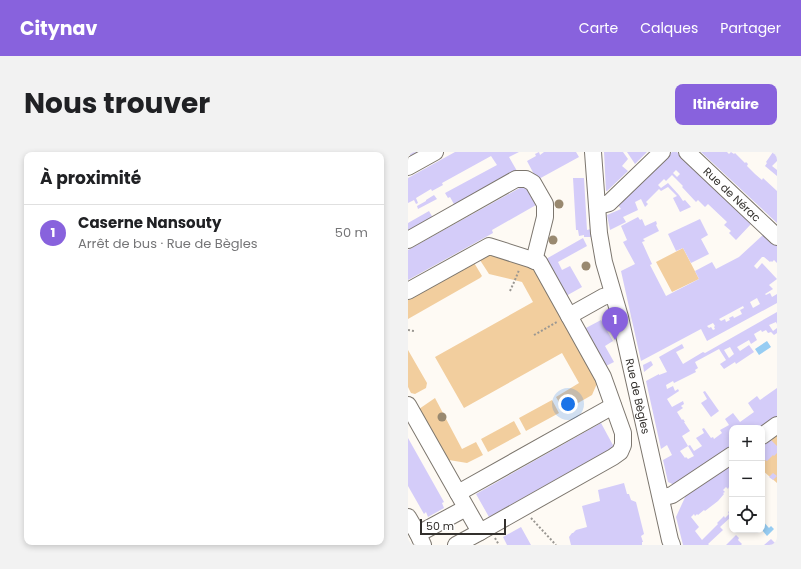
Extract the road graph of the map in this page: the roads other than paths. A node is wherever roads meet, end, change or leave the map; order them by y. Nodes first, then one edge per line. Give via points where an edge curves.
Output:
1 (435, 152) edge
2 (593, 152) edge
3 (662, 152) edge
4 (688, 152) edge
5 (408, 167) edge
6 (596, 205) junction
7 (777, 236) edge
8 (408, 240) edge
9 (528, 259) junction
10 (408, 291) edge
11 (614, 294) junction
12 (569, 316) junction
13 (408, 405) edge
14 (613, 406) junction
15 (777, 425) edge
16 (765, 434) edge
17 (729, 457) edge
18 (458, 493) junction
19 (661, 498) junction
20 (466, 508) junction
21 (408, 517) edge
22 (480, 532) junction
23 (421, 540) edge
24 (456, 545) edge
25 (672, 545) edge

1 - 5 street
2 - 6 street, Rue de Bègles
3 - 6 street via 609,202
4 - 7 street, Rue de Nérac
6 - 11 street, Rue de Bègles via 604,262
8 - 9 street via 516,180 526,179 533,183 545,204 545,217
9 - 10 street via 489,246
9 - 12 street via 539,262
11 - 12 street via 603,296
11 - 19 street, Rue de Bègles
12 - 14 street via 603,376
13 - 18 street
14 - 18 street
14 - 22 street via 623,433 620,452
15 - 16 street
17 - 19 street via 672,495
18 - 20 street
19 - 25 street, Rue de Bègles
20 - 22 street
20 - 23 street
21 - 23 street
22 - 24 street

